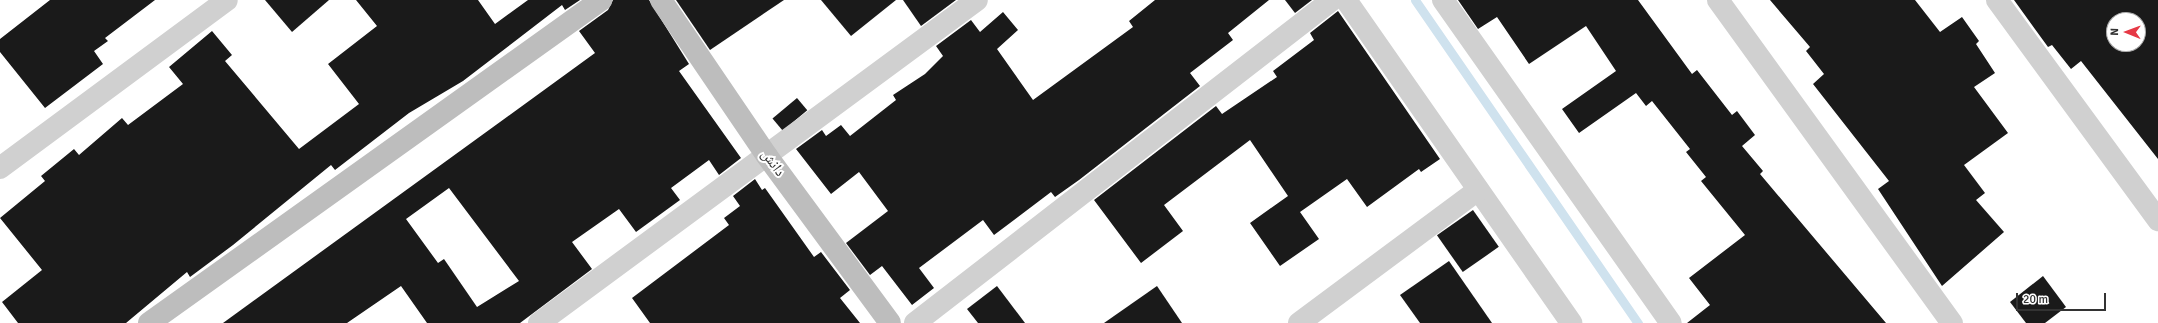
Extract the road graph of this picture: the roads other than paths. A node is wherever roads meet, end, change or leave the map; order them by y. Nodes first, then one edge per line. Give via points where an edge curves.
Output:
1 (227, 0) edge
2 (601, 0) edge
3 (661, 0) edge
4 (977, 0) edge
5 (1332, 0) edge
6 (1346, 0) edge
7 (1443, 0) edge
8 (1718, 0) edge
9 (1997, 0) edge
10 (767, 156) junction
11 (0, 168) edge
12 (1478, 190) junction
13 (2158, 220) edge
14 (149, 323) edge
15 (539, 323) edge
16 (890, 323) edge
17 (915, 323) edge
18 (1299, 323) edge
19 (1571, 323) edge
20 (1670, 323) edge
21 (1952, 323) edge

1 - 11 street
2 - 14 street
3 - 10 street, دانش
4 - 10 street
5 - 17 street
6 - 12 street
7 - 20 street
8 - 21 street
9 - 13 street
10 - 15 street
10 - 16 street, دانش
12 - 18 street
12 - 19 street

